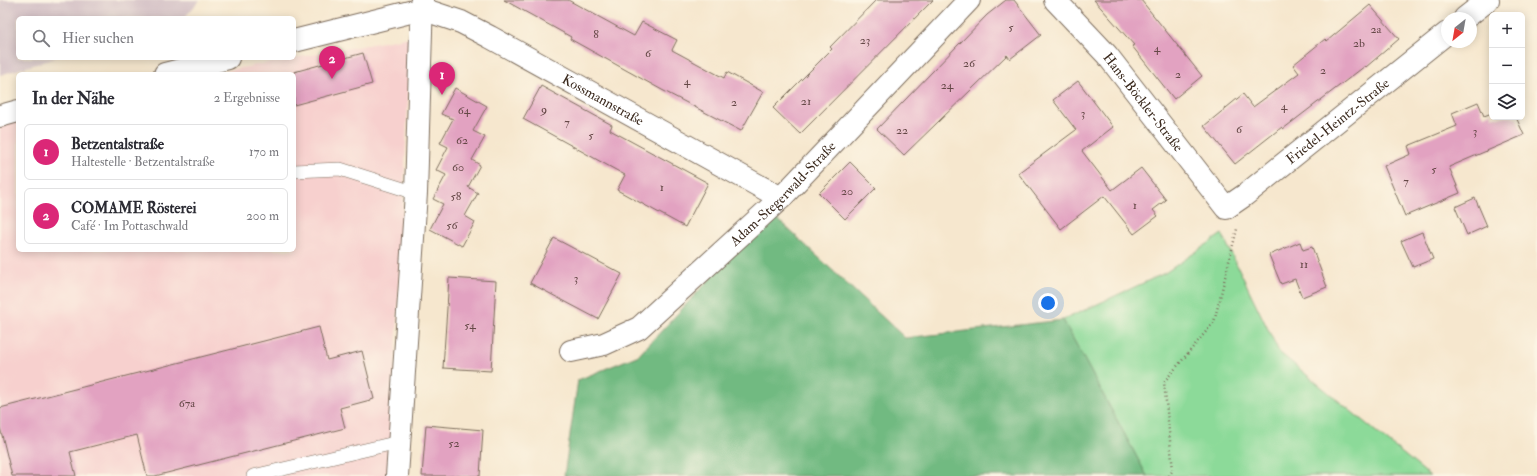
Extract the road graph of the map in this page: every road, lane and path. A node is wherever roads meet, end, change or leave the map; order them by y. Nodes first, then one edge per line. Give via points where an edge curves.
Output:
1 (969, 0) edge
2 (1055, 0) edge
3 (1488, 0) edge
4 (422, 4) edge
5 (1473, 12) edge
6 (1441, 38) edge
7 (296, 40) edge
8 (220, 60) edge
9 (172, 72) edge
10 (16, 112) edge
11 (0, 116) edge
12 (296, 171) edge
13 (416, 193) junction
14 (1245, 195) junction
15 (781, 198) junction
16 (1226, 208) joint
17 (571, 351) dead end
18 (400, 442) junction
19 (253, 476) edge
20 (397, 476) edge
21 (1170, 476) edge

1 - 15 street, Adam-Stegerwald-Straße
2 - 16 street, Hans-Böckler-Straße via 1107,55
3 - 5 street
4 - 7 street
4 - 13 street
4 - 15 street, Kossmannstraße via 479,31
6 - 14 street, Friedel-Heintz-Straße
8 - 9 street
10 - 11 street
12 - 13 lane via 340,169
13 - 18 street
14 - 16 street, Friedel-Heintz-Straße
14 - 21 path via 1214,322 1164,382 1173,470
15 - 17 street, Adam-Stegerwald-Straße via 639,328 604,344
18 - 19 lane
18 - 20 street

